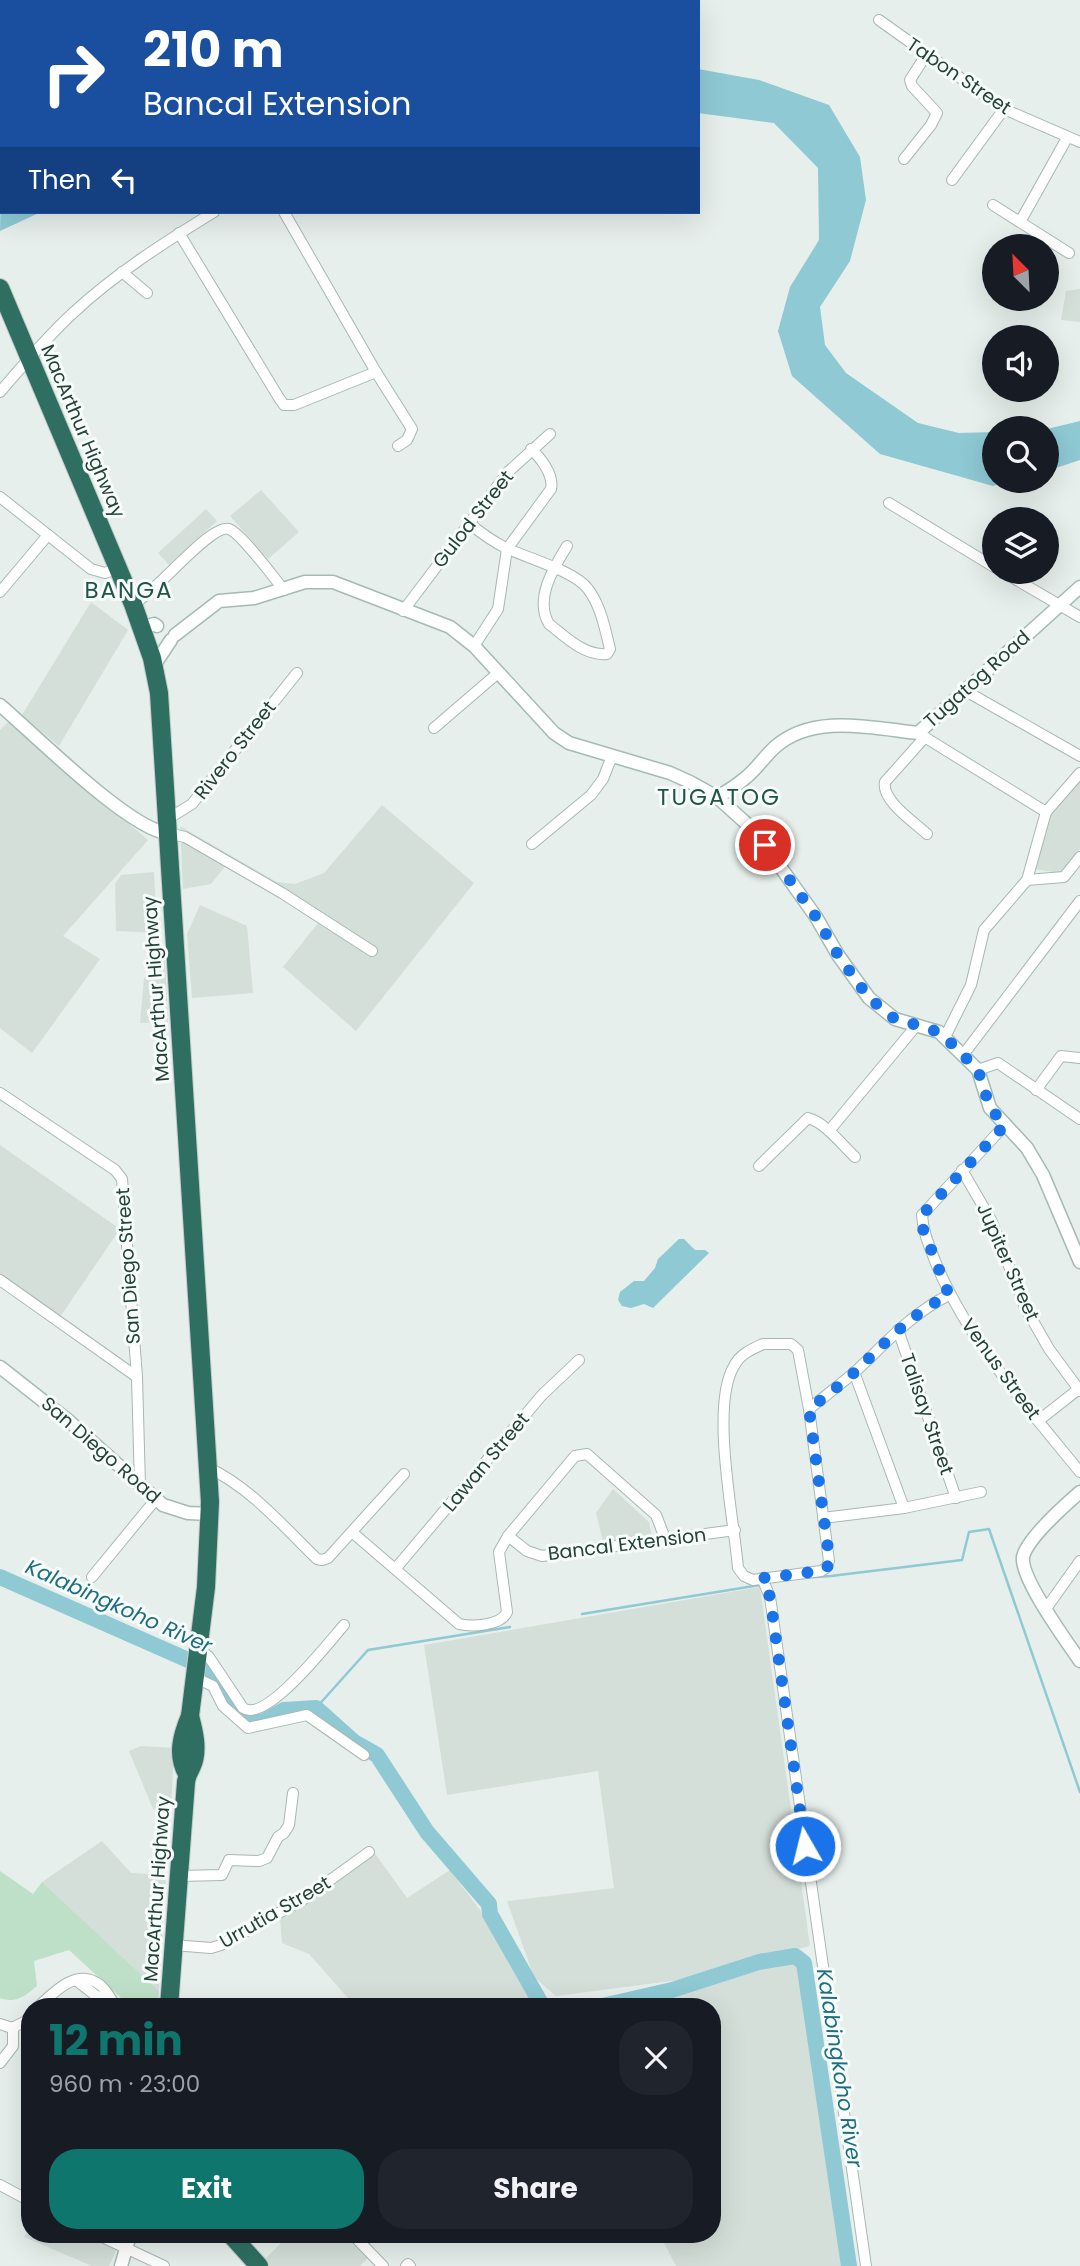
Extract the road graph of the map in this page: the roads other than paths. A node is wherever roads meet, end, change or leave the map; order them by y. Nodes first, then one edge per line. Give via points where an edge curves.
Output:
1 (879, 20) dead end
2 (926, 55) junction
3 (1004, 109) junction
4 (1067, 138) junction
5 (1080, 142) edge
6 (904, 159) dead end
7 (952, 180) dead end
8 (993, 205) dead end
9 (211, 214) edge
10 (285, 214) edge
11 (1020, 222) junction
12 (179, 233) junction
13 (1069, 253) dead end
14 (122, 272) junction
15 (0, 288) edge
16 (147, 293) dead end
17 (30, 357) junction
18 (376, 372) junction
19 (0, 392) edge
20 (550, 433) dead end
21 (398, 446) dead end
22 (531, 449) junction
23 (0, 496) edge
24 (889, 503) dead end
25 (470, 524) junction
26 (48, 535) junction
27 (568, 546) dead end
28 (507, 549) junction
29 (982, 560) edge
30 (118, 568) junction
31 (554, 568) junction
32 (1022, 584) edge
33 (1080, 587) edge
34 (284, 590) junction
35 (0, 592) edge
36 (133, 604) junction
37 (1058, 606) junction
38 (403, 611) junction
39 (1080, 617) edge
40 (474, 646) junction
41 (153, 667) junction
42 (297, 673) dead end
43 (498, 673) junction
44 (964, 690) junction
45 (0, 705) edge
46 (434, 728) dead end
47 (921, 735) junction
48 (612, 756) junction
49 (1080, 756) edge
50 (1080, 773) edge
51 (717, 797) junction
52 (1046, 812) junction
53 (166, 826) junction
54 (927, 834) dead end
55 (532, 844) dead end
56 (1080, 858) edge
57 (1027, 880) junction
58 (1080, 901) edge
59 (372, 951) dead end
60 (916, 1026) junction
61 (945, 1037) junction
62 (963, 1055) junction
63 (1080, 1058) edge
64 (978, 1070) junction
65 (1036, 1090) junction
66 (0, 1093) edge
67 (1080, 1119) edge
68 (1005, 1125) junction
69 (829, 1131) junction
70 (855, 1157) dead end
71 (759, 1166) dead end
72 (962, 1170) junction
73 (1080, 1262) edge
74 (0, 1280) edge
75 (949, 1295) junction
76 (898, 1330) junction
77 (579, 1360) dead end
78 (0, 1367) edge
79 (855, 1372) junction
80 (137, 1377) junction
81 (1079, 1389) edge
82 (809, 1409) junction
83 (1038, 1421) junction
84 (209, 1468) junction
85 (1080, 1472) edge
86 (404, 1474) dead end
87 (140, 1486) junction
88 (981, 1492) dead end
89 (1080, 1492) edge
90 (956, 1498) junction
91 (156, 1499) junction
92 (904, 1508) junction
93 (210, 1514) junction
94 (823, 1518) junction
95 (735, 1530) junction
96 (353, 1533) junction
97 (508, 1536) junction
98 (666, 1541) junction
99 (1080, 1560) edge
100 (396, 1568) junction
101 (92, 1577) dead end
102 (762, 1578) junction
103 (1045, 1610) junction
104 (344, 1625) dead end
105 (1080, 1661) edge
106 (196, 1662) junction
107 (364, 1755) dead end
108 (293, 1793) dead end
109 (369, 1852) dead end
110 (178, 1876) junction
111 (173, 1945) junction
112 (47, 1998) edge
113 (101, 1998) edge
114 (170, 1998) edge
115 (21, 2023) edge
116 (0, 2024) edge
117 (13, 2027) junction
118 (0, 2063) edge
119 (0, 2185) edge
120 (21, 2196) edge
121 (127, 2243) edge
122 (131, 2243) edge
123 (238, 2243) edge
124 (361, 2243) edge
125 (121, 2266) edge
126 (164, 2266) edge
127 (259, 2266) edge
128 (383, 2266) edge
129 (866, 2266) edge

1 - 2 street, Tabon Street
2 - 3 street, Tabon Street
2 - 6 street via 910,80 937,113
3 - 4 street, Tabon Street
3 - 7 street
4 - 5 street, Tabon Street
4 - 11 street
8 - 11 street
9 - 12 street
10 - 18 street
11 - 13 street
12 - 14 street
12 - 18 street via 284,405
14 - 16 street
14 - 17 street
15 - 17 highway, MacArthur Highway
17 - 19 street
17 - 30 highway, MacArthur Highway
18 - 21 street via 412,429
20 - 22 street, Gulod Street
22 - 25 street, Gulod Street
22 - 28 street via 552,483
23 - 26 street
24 - 29 street
25 - 28 street
25 - 38 street, Gulod Street
26 - 30 street via 91,569 105,573
26 - 35 street
27 - 31 street
28 - 31 street
28 - 40 street via 498,609
30 - 36 highway, MacArthur Highway
31 - 31 street via 589,590 600,611 610,649 607,654 588,652 549,624 544,600
32 - 37 street
33 - 37 street, Tugatog Road
34 - 36 street via 240,538 225,528 215,531
34 - 38 street via 305,582 333,582
34 - 41 street via 219,601 173,638
36 - 41 highway, MacArthur Highway via 149,627
37 - 39 street
37 - 44 street, Tugatog Road
38 - 40 street via 450,627
40 - 43 street
41 - 53 highway, MacArthur Highway via 159,693
42 - 53 street, Rivero Street via 192,804
43 - 46 street
43 - 48 street via 562,739
44 - 47 street, Tugatog Road
44 - 49 street
45 - 53 street via 145,826
47 - 51 street, Tugatog Road via 831,726 805,731 775,747 744,779
47 - 52 street
47 - 54 street via 884,788 888,798
48 - 51 street via 670,773
48 - 55 street via 591,795
50 - 52 street
51 - 60 street via 765,845 869,998 895,1019
52 - 57 street
53 - 59 street
53 - 84 highway, MacArthur Highway
56 - 57 street via 1064,877
57 - 61 street via 984,930 971,985
58 - 62 street
60 - 61 street
60 - 69 street
61 - 62 street
62 - 64 street
63 - 65 street via 1061,1056
64 - 65 street via 998,1063
64 - 68 street via 990,1108
65 - 67 street
66 - 80 street, San Diego Street via 115,1170 122,1180
68 - 72 street, Venus Street
68 - 73 street via 1038,1167
69 - 70 street
69 - 71 street via 808,1118
72 - 75 street, Venus Street via 922,1215 923,1229
72 - 81 street, Jupiter Street via 991,1220 1025,1307
74 - 80 street, San Diego Street
75 - 76 street
75 - 83 street, Venus Street
76 - 79 street
76 - 90 street, Talisay Street
77 - 100 street, Lawan Street via 542,1395
78 - 87 street, San Diego Road
79 - 82 street
79 - 92 street
80 - 87 street, San Diego Street
81 - 83 street
82 - 94 street
82 - 95 street via 798,1350 791,1344 763,1344 732,1367 723,1449
83 - 85 street, Venus Street
84 - 93 highway, MacArthur Highway
84 - 96 street via 250,1495 317,1559 328,1558
86 - 96 street
87 - 91 street, San Diego Road
88 - 90 street
89 - 103 street via 1024,1554 1024,1568
90 - 92 street
91 - 93 street, San Diego Road via 188,1513
91 - 101 street
92 - 94 street
93 - 106 highway, MacArthur Highway
94 - 102 street via 829,1556 826,1568
95 - 98 street, Bancal Extension
95 - 102 street, Bancal Extension via 738,1567 744,1576
96 - 100 street
97 - 98 street, Bancal Extension via 542,1556
97 - 98 street via 575,1456 587,1454 656,1515
97 - 100 street via 499,1552 507,1612 498,1621 459,1624
99 - 103 street
102 - 129 street via 770,1597
103 - 105 street
104 - 106 street via 295,1681 256,1711 243,1708 209,1657
106 - 107 street via 223,1706 247,1728 307,1715
106 - 110 highway, MacArthur Highway via 181,1755 187,1774
108 - 110 street via 289,1825 267,1858 229,1860 219,1876
109 - 111 street, Urrutia Street via 304,1899 221,1945
110 - 111 highway, MacArthur Highway
111 - 114 highway, MacArthur Highway
112 - 113 street via 61,1985 76,1980
115 - 117 street
116 - 117 street
117 - 118 street via 13,2046
119 - 120 street
121 - 125 street
122 - 126 street
123 - 127 highway
124 - 128 street

